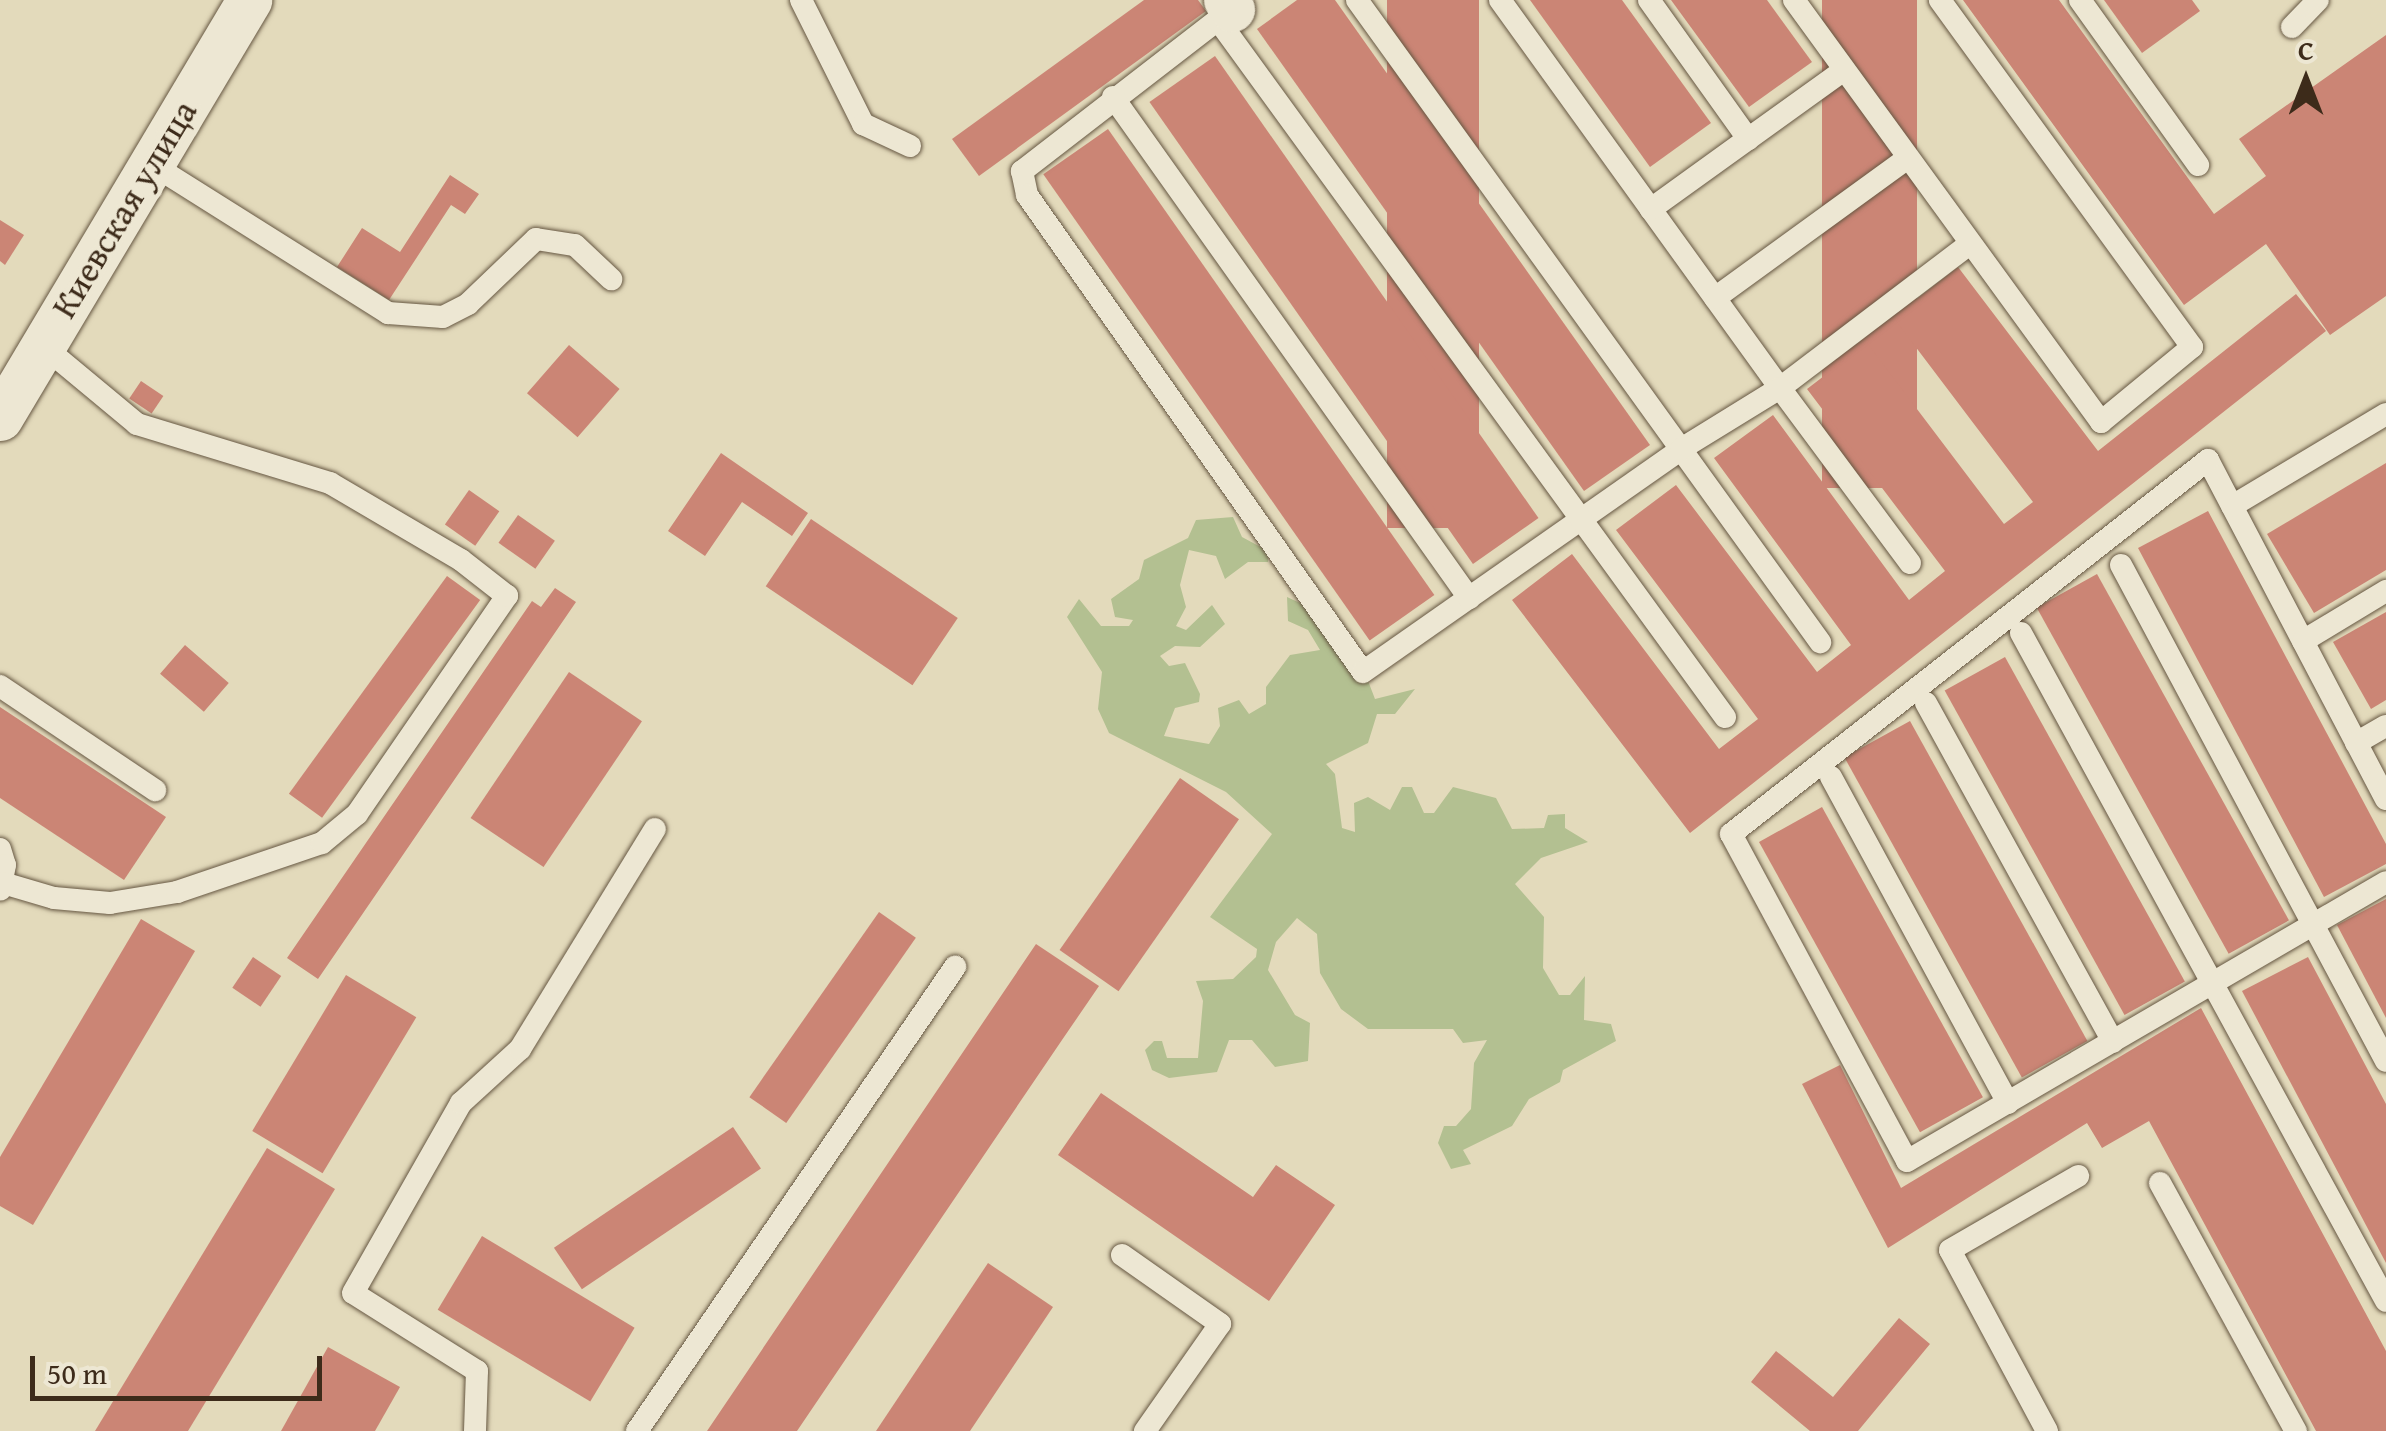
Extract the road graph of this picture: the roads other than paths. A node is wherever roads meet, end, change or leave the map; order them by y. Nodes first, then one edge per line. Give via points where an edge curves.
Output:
1 (249, 0) edge
2 (801, 0) edge
3 (1357, 0) edge
4 (1500, 0) edge
5 (1649, 0) edge
6 (1794, 0) edge
7 (1940, 0) edge
8 (2080, 0) edge
9 (2318, 0) edge
10 (1230, 7) edge
11 (2292, 28) dead end
12 (1844, 70) junction
13 (1113, 97) junction
14 (1748, 138) junction
15 (910, 146) dead end
16 (1908, 158) junction
17 (153, 165) junction
18 (2198, 165) dead end
19 (1650, 208) junction
20 (1970, 244) junction
21 (611, 278) dead end
22 (1715, 298) junction
23 (42, 345) junction
24 (1780, 388) junction
25 (2386, 414) edge
26 (0, 418) edge
27 (1680, 448) junction
28 (2232, 506) junction
29 (1581, 518) junction
30 (1910, 563) dead end
31 (2121, 565) dead end
32 (2386, 592) edge
33 (1468, 598) junction
34 (2022, 633) dead end
35 (2303, 641) junction
36 (1820, 642) dead end
37 (0, 686) edge
38 (1926, 703) dead end
39 (1725, 717) dead end
40 (2386, 726) edge
41 (2356, 743) junction
42 (1831, 778) dead end
43 (155, 790) dead end
44 (2386, 799) edge
45 (655, 829) dead end
46 (0, 849) edge
47 (2386, 882) edge
48 (2, 887) edge
49 (2314, 926) junction
50 (954, 967) dead end
51 (2212, 985) junction
52 (2112, 1042) junction
53 (2386, 1061) edge
54 (2008, 1102) junction
55 (2078, 1176) dead end
56 (2160, 1183) dead end
57 (1122, 1255) dead end
58 (2386, 1301) edge
59 (475, 1431) edge
60 (637, 1431) edge
61 (1145, 1431) edge
62 (2048, 1431) edge
63 (2296, 1431) edge

1 - 17 street, Киевская улица
2 - 15 lane via 863,124
3 - 27 lane
4 - 19 lane
5 - 14 lane
6 - 12 lane
7 - 20 lane via 2192,347 2101,422
8 - 18 lane
9 - 11 lane
10 - 13 lane
10 - 29 lane
12 - 14 lane
12 - 16 lane
13 - 33 lane
13 - 33 lane via 1022,170 1027,196 1352,656 1364,672
14 - 19 lane
16 - 20 lane
16 - 22 lane
17 - 21 lane via 388,313 443,317 468,304 536,239 556,237 575,245
17 - 23 street, Киевская улица
19 - 22 lane
20 - 24 lane
22 - 24 lane
23 - 26 street, Киевская улица
23 - 48 lane via 137,424 330,482 461,560 507,596 357,814 322,843 177,892 110,903
24 - 27 lane
24 - 30 lane
25 - 28 lane
27 - 29 lane
27 - 36 lane
28 - 35 lane
28 - 54 lane via 2208,460 1730,834 1907,1161
29 - 33 lane
29 - 39 lane
31 - 49 lane
32 - 35 lane
34 - 51 lane
35 - 41 lane
37 - 43 lane
38 - 52 lane
40 - 41 lane
41 - 44 lane
42 - 54 lane
45 - 59 lane via 520,1049 461,1103 354,1294 477,1371
46 - 48 lane
47 - 49 lane
49 - 51 lane
49 - 53 lane
50 - 60 lane
51 - 52 lane
51 - 58 lane
52 - 54 lane
55 - 62 lane via 1950,1250
56 - 63 lane
57 - 61 lane via 1220,1324

